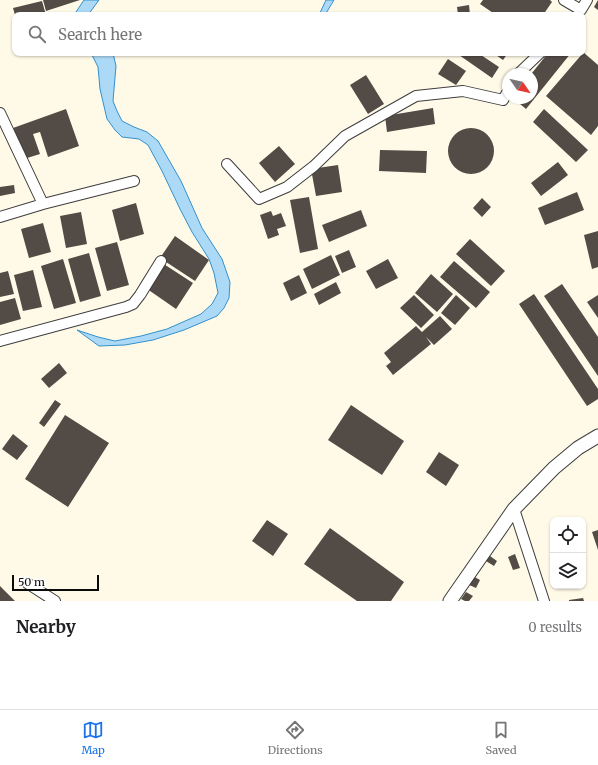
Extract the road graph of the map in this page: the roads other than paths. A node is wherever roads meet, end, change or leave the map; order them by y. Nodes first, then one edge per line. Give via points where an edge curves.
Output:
1 (564, 0) edge
2 (587, 0) edge
3 (579, 12) edge
4 (537, 56) edge
5 (524, 68) edge
6 (502, 100) edge
7 (0, 112) edge
8 (227, 164) dead end
9 (134, 181) dead end
10 (43, 204) junction
11 (0, 217) edge
12 (161, 261) dead end
13 (0, 341) edge
14 (598, 436) edge
15 (514, 509) junction
16 (28, 583) dead end
17 (55, 601) edge
18 (450, 601) edge
19 (544, 601) edge

1 - 3 street
2 - 3 street
4 - 5 street
6 - 8 street via 463,91 416,96 345,136 314,166 287,187 260,199
7 - 10 street
9 - 10 street
10 - 11 street
12 - 13 street via 133,304
14 - 15 street via 578,448 554,468
15 - 18 street
15 - 19 street
16 - 17 street

